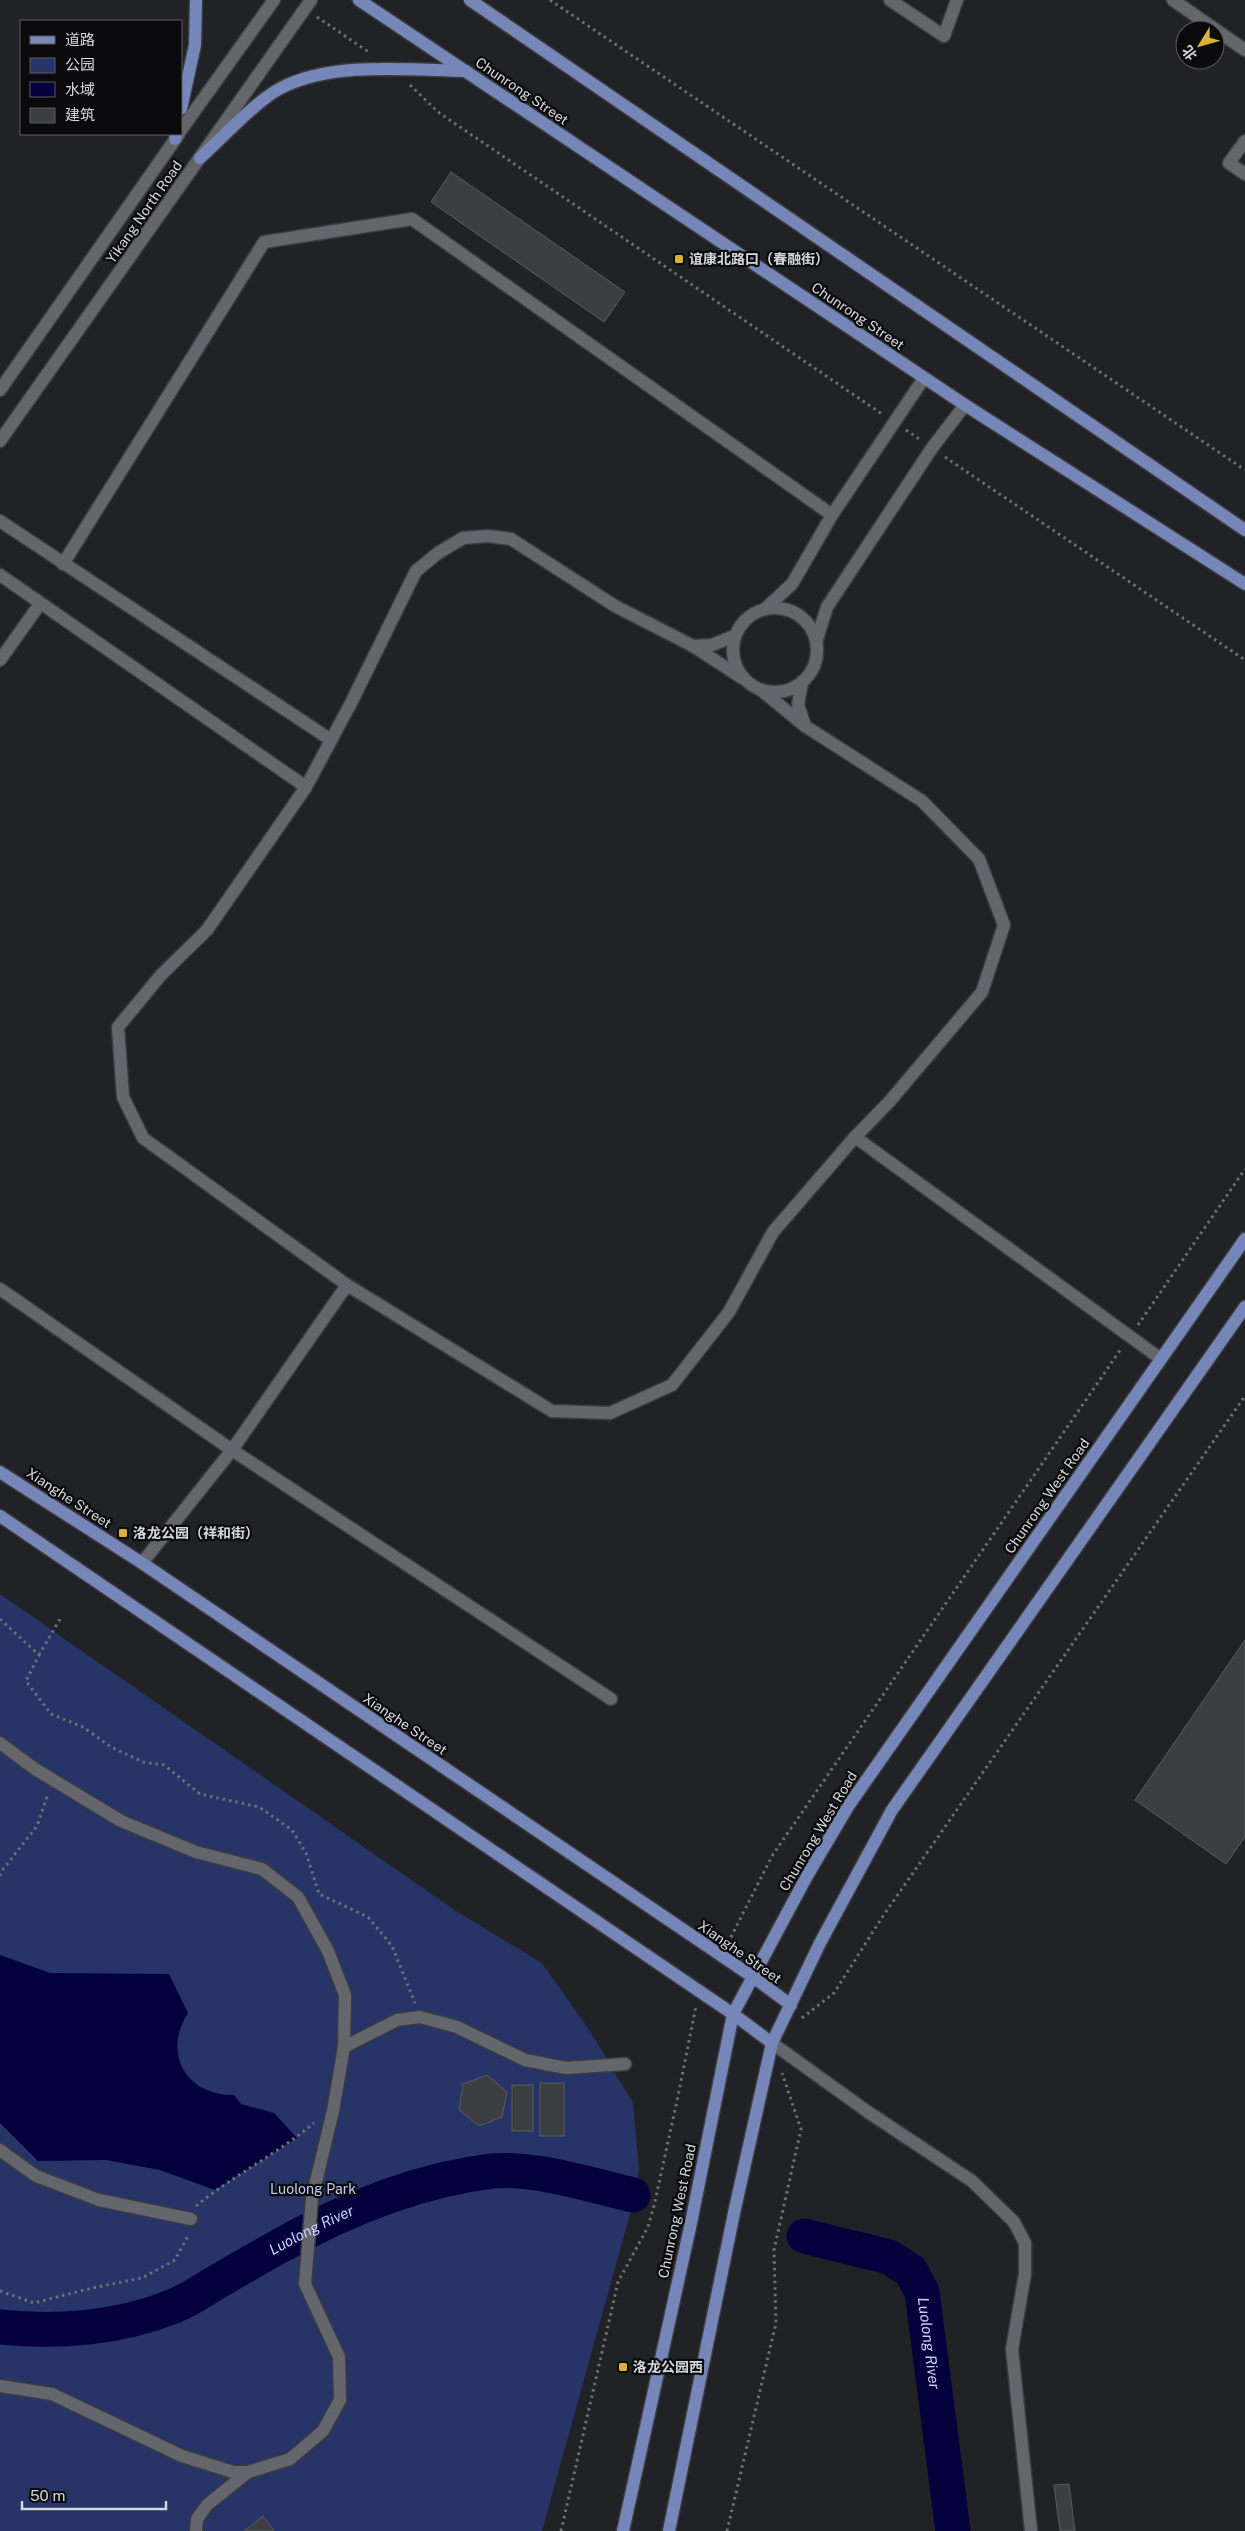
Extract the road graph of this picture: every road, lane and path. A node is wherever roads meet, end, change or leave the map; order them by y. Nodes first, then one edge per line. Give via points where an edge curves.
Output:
1 (196, 0) edge
2 (274, 0) edge
3 (359, 0) edge
4 (470, 0) edge
5 (550, 0) edge
6 (890, 0) edge
7 (957, 0) edge
8 (1173, 0) edge
9 (308, 4) edge
10 (1245, 50) edge
11 (395, 69) junction
12 (466, 71) junction
13 (182, 105) edge
14 (182, 128) edge
15 (177, 135) edge
16 (1245, 141) edge
17 (200, 158) junction
18 (1245, 174) edge
19 (924, 378) junction
20 (0, 390) edge
21 (965, 405) junction
22 (893, 422) junction
23 (0, 441) edge
24 (932, 448) junction
25 (1245, 470) edge
26 (832, 515) junction
27 (0, 521) edge
28 (1245, 530) edge
29 (63, 564) junction
30 (0, 576) edge
31 (1245, 584) edge
32 (40, 604) junction
33 (766, 608) junction
34 (734, 636) junction
35 (816, 642) junction
36 (694, 646) junction
37 (0, 660) edge
38 (1245, 660) edge
39 (742, 678) junction
40 (802, 682) junction
41 (760, 690) junction
42 (805, 726) junction
43 (331, 740) junction
44 (306, 787) junction
45 (855, 1137) junction
46 (1245, 1169) edge
47 (1245, 1239) edge
48 (348, 1285) junction
49 (0, 1289) edge
50 (1245, 1307) edge
51 (1130, 1336) junction
52 (1161, 1359) junction
53 (1245, 1396) edge
54 (232, 1450) junction
55 (0, 1472) edge
56 (0, 1516) edge
57 (142, 1564) junction
58 (0, 1619) edge
59 (60, 1619) dead end
60 (39, 1655) junction
61 (612, 1699) dead end
62 (0, 1743) edge
63 (53, 1780) junction
64 (0, 1876) edge
65 (721, 1956) junction
66 (753, 1977) junction
67 (699, 1990) junction
68 (791, 2005) junction
69 (733, 2014) junction
70 (420, 2018) junction
71 (795, 2024) dead end
72 (772, 2042) junction
73 (344, 2047) junction
74 (624, 2064) dead end
75 (780, 2068) dead end
76 (0, 2150) edge
77 (191, 2219) dead end
78 (0, 2386) edge
79 (248, 2472) junction
80 (196, 2531) edge
81 (561, 2531) edge
82 (623, 2531) edge
83 (669, 2531) edge
84 (727, 2531) edge
85 (1031, 2531) edge

1 - 13 main road via 195,45
2 - 14 street, Yikang North Road
3 - 12 main road, Chunrong Street
4 - 28 main road
5 - 25 path
6 - 7 street via 944,36
8 - 10 street
9 - 11 path
9 - 17 street, Yikang North Road
11 - 12 main road
11 - 17 main road via 306,78 280,88
11 - 22 path via 438,112
12 - 19 main road, Chunrong Street
15 - 20 street, Yikang North Road
16 - 18 street via 1229,163
17 - 23 street, Yikang North Road
19 - 21 main road, Chunrong Street
19 - 22 street
21 - 24 street
21 - 31 main road, Chunrong Street
22 - 24 path
22 - 26 street
24 - 35 street via 827,607
24 - 38 path
26 - 29 street via 412,220 264,242
26 - 33 street via 792,584
27 - 29 street
29 - 43 street
30 - 32 street
32 - 37 street
32 - 44 street
33 - 34 street via 747,618
33 - 35 street via 788,610 798,615 813,632
34 - 36 street via 712,645
34 - 39 street via 733,658
35 - 40 street via 815,664
36 - 39 street
36 - 43 street via 615,606 511,538 463,538 416,571
39 - 41 street
40 - 41 street via 782,692
40 - 42 street via 798,705
41 - 42 street
42 - 45 street via 922,801 979,859 1004,925 982,992 890,1101
43 - 44 street
44 - 48 street via 207,930 161,975 118,1026 123,1097 144,1138
45 - 48 street via 773,1232 729,1312 672,1385 610,1414 552,1411
45 - 51 street
46 - 51 path
47 - 52 main road, Chunrong West Road
48 - 54 street
49 - 54 street
50 - 68 main road via 892,1810 820,1943
51 - 52 street
51 - 65 path via 772,1856
52 - 66 main road, Chunrong West Road via 849,1805
53 - 71 path via 883,1916 834,1993
54 - 57 street
54 - 61 street
55 - 57 main road, Xianghe Street
56 - 67 main road
57 - 65 main road, Xianghe Street
58 - 60 path
59 - 60 path
60 - 70 path via 26,1681 51,1714 83,1727 111,1747 143,1762 164,1765 200,1794 259,1807 292,1830 306,1853 319,1894 368,1917 392,1946
62 - 63 street
63 - 64 path via 37,1826
63 - 73 street via 121,1821 196,1852 262,1869 298,1897 328,1951 345,1995
65 - 66 main road, Xianghe Street
66 - 68 main road, Xianghe Street
66 - 69 main road, Chunrong West Road
67 - 69 main road
67 - 81 path via 654,2206 648,2227 618,2282
68 - 72 main road
69 - 72 main road
69 - 82 main road, Chunrong West Road
70 - 73 street via 397,2020
70 - 74 street via 457,2027 525,2060 566,2068
72 - 83 main road
72 - 85 street via 868,2112 972,2180 1014,2222 1025,2244 1025,2274 1012,2349
73 - 79 street via 333,2111 312,2198 305,2284 339,2358 340,2400 322,2431 290,2459
75 - 84 path via 800,2129 774,2250 776,2324
76 - 77 street via 36,2176 100,2200
78 - 79 street via 52,2394 182,2456 233,2472
79 - 80 street via 207,2505 196,2519

